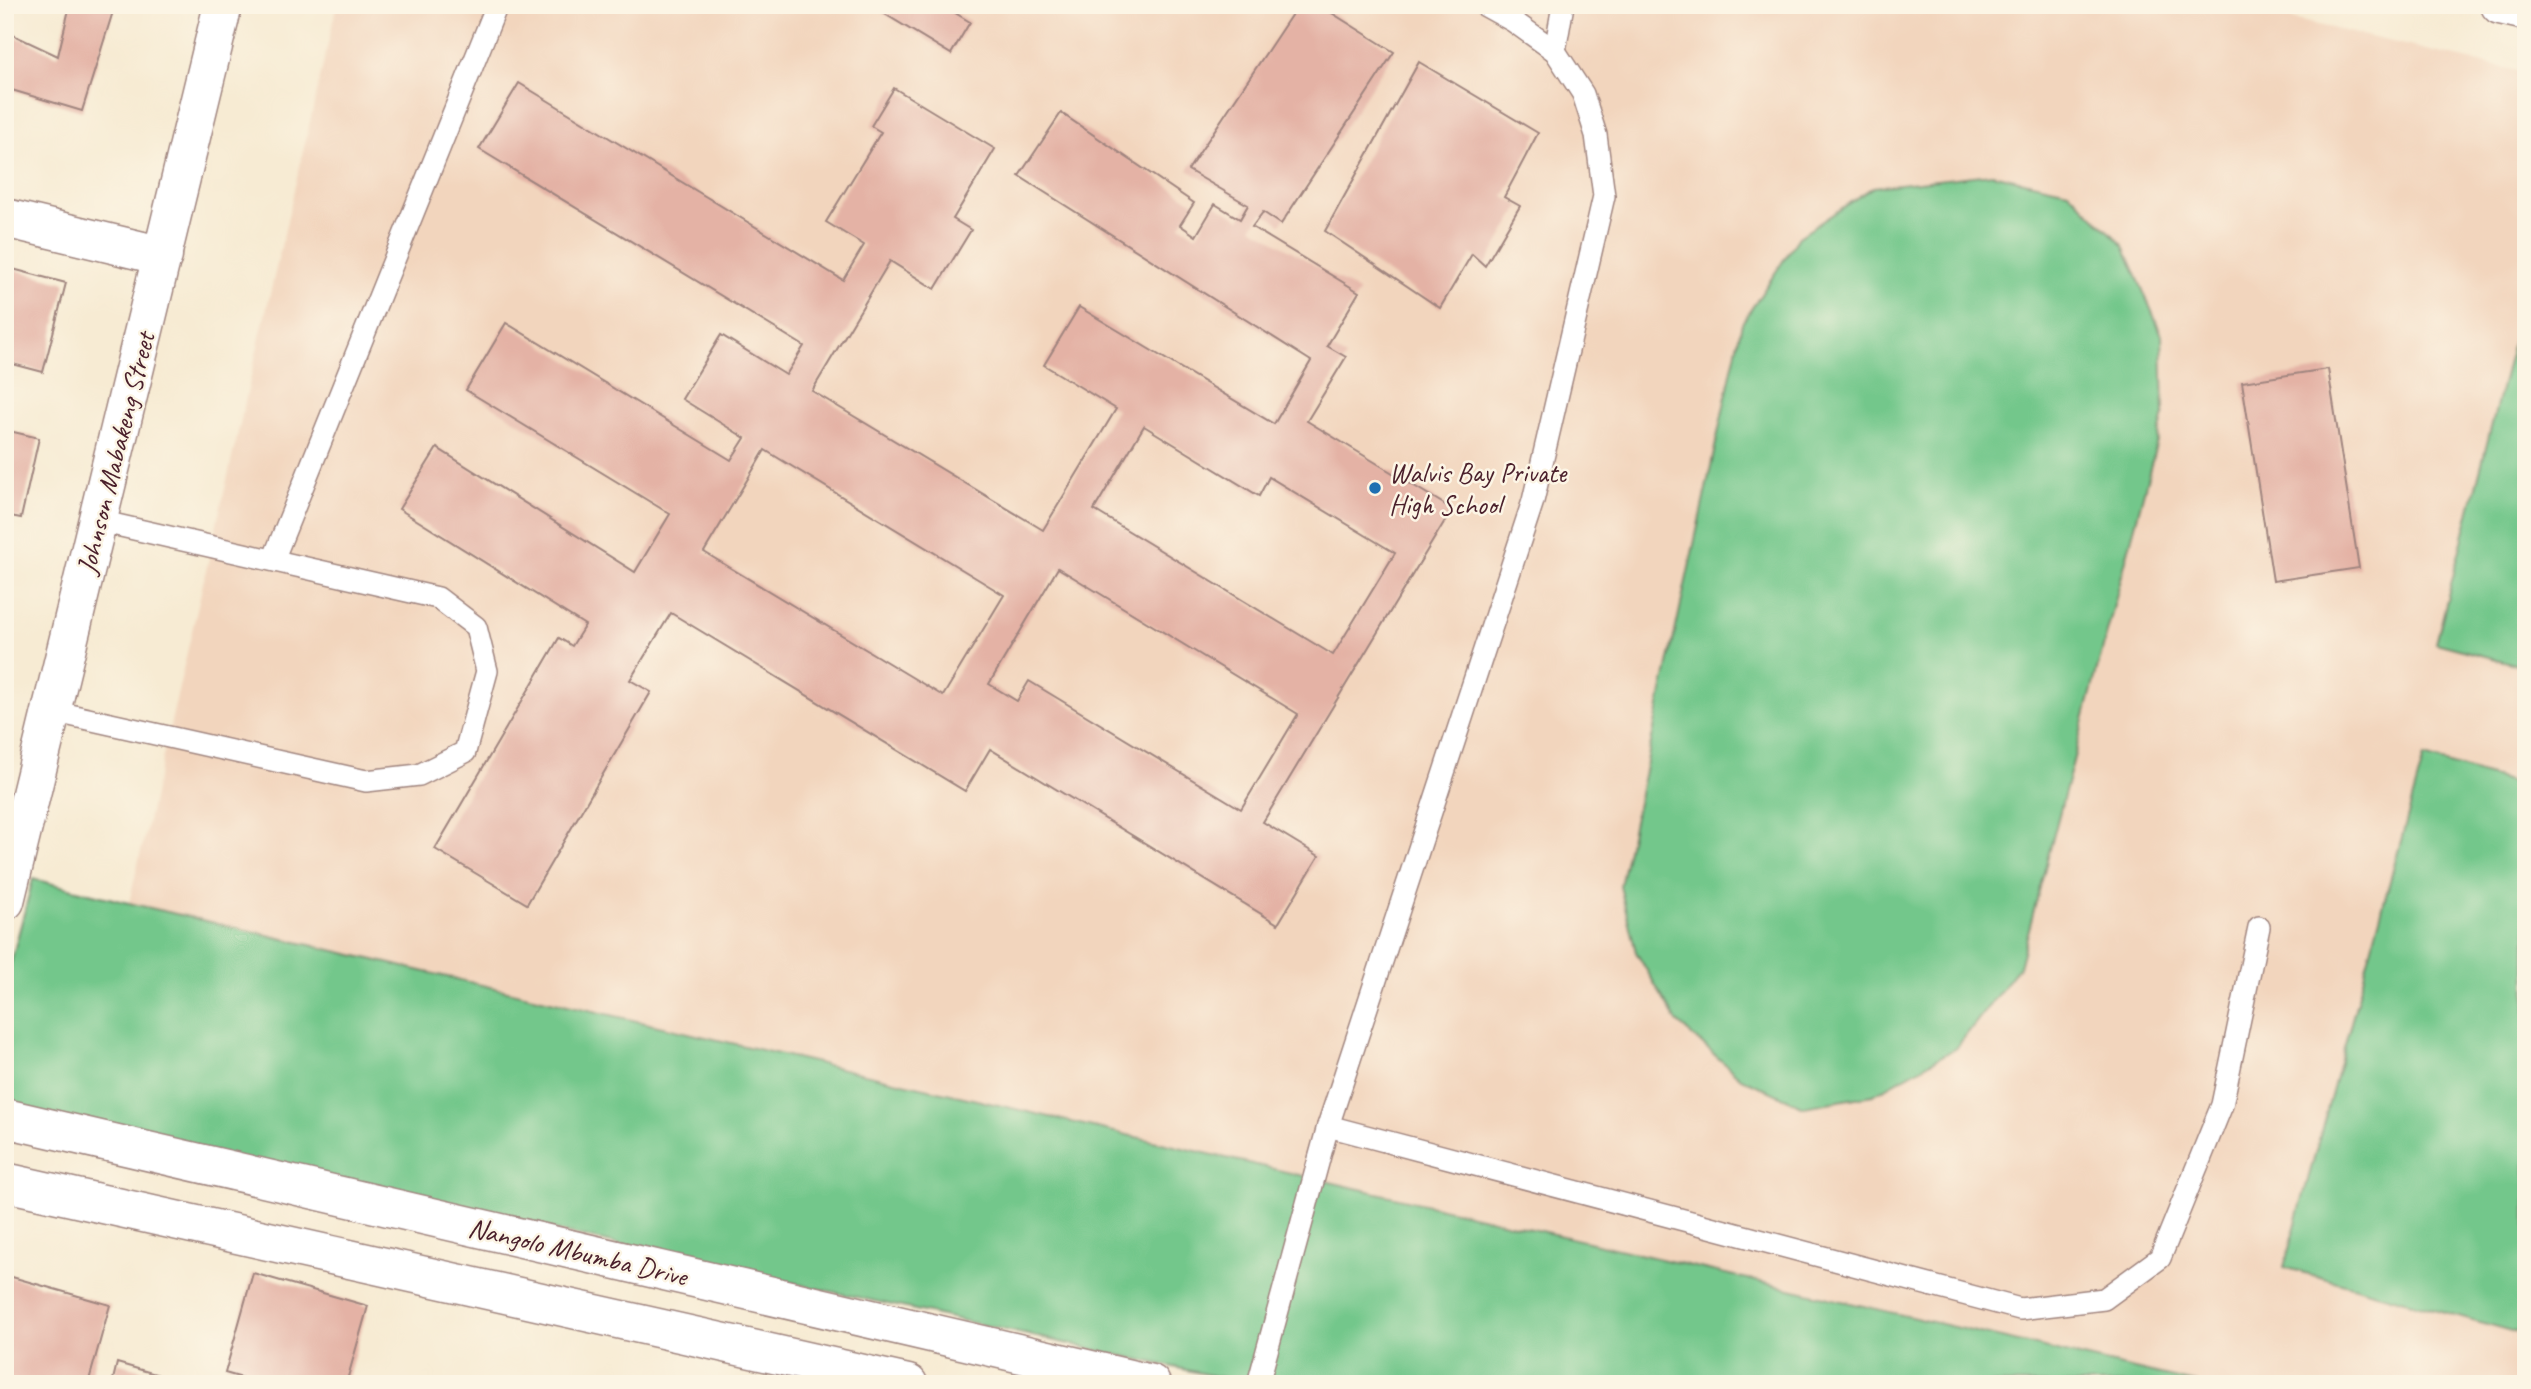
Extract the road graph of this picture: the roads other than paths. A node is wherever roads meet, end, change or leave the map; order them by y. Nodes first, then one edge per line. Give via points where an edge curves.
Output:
1 (223, 5) edge
2 (497, 5) edge
3 (1484, 5) edge
4 (1563, 5) edge
5 (2500, 5) edge
6 (2526, 11) edge
7 (1555, 51) junction
8 (5, 218) edge
9 (163, 257) junction
10 (99, 521) junction
11 (273, 560) junction
12 (52, 711) junction
13 (5, 901) edge
14 (2259, 927) dead end
15 (5, 1118) edge
16 (1328, 1126) junction
17 (5, 1182) edge
18 (908, 1384) edge
19 (1151, 1384) edge
20 (1258, 1384) edge

1 - 9 street, Johnson Mabakeng Street
2 - 11 lane
3 - 7 lane
4 - 7 lane
5 - 6 street
7 - 16 lane via 1583,93 1596,135 1604,196 1533,501
8 - 9 street
9 - 10 street, Johnson Mabakeng Street
10 - 11 lane
10 - 12 street, Johnson Mabakeng Street
11 - 12 lane via 438,598 476,627 487,671 465,752 419,775 366,781
12 - 13 street, Johnson Mabakeng Street
14 - 16 lane via 2222,1105 2160,1258 2104,1299 2020,1309
15 - 19 street, Nangolo Mbumba Drive
16 - 20 lane
17 - 18 street, Nangolo Mbumba Drive

